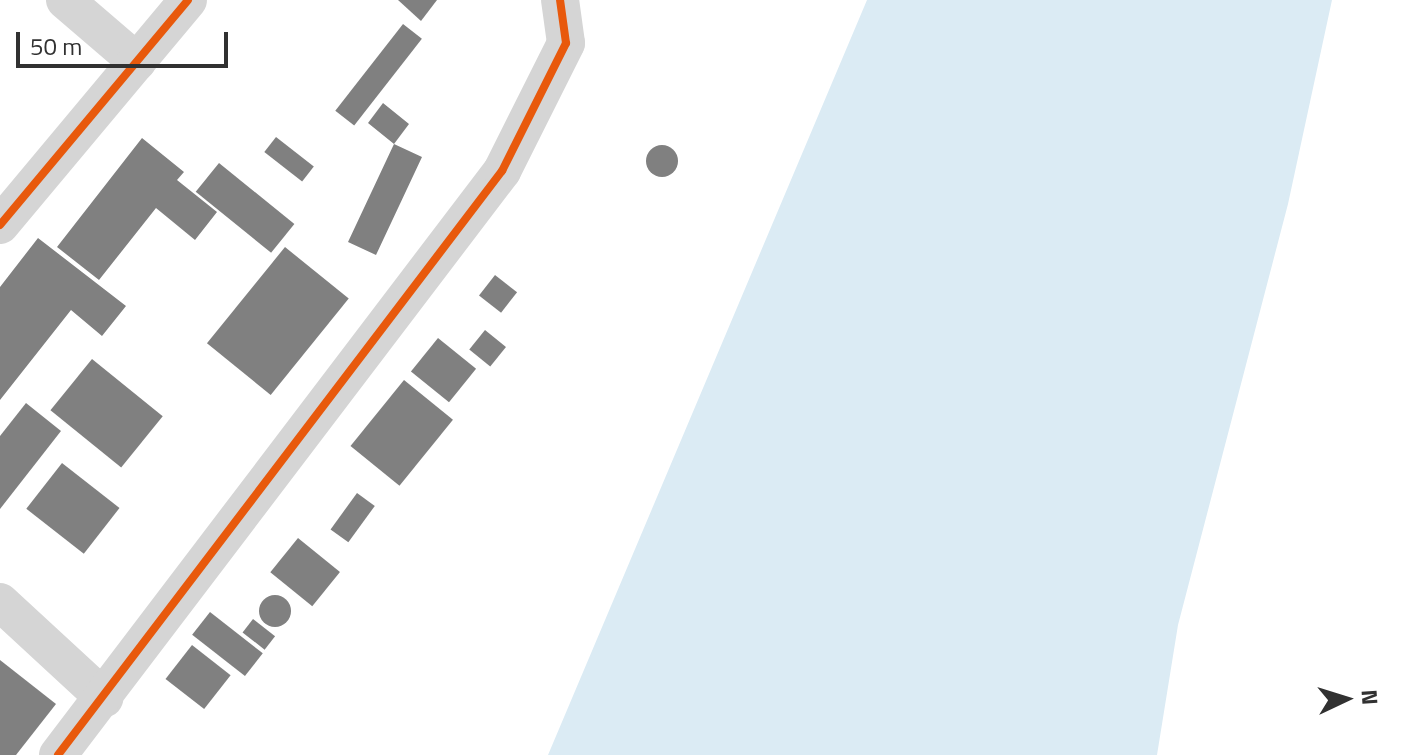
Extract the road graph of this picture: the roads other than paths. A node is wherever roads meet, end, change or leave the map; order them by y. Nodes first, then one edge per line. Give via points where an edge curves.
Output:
1 (65, 0) edge
2 (188, 0) edge
3 (560, 0) edge
4 (137, 62) junction
5 (0, 225) edge
6 (0, 602) edge
7 (104, 698) junction
8 (58, 755) edge

1 - 4 street
2 - 4 street
3 - 7 street via 566,43 502,171
4 - 5 street
6 - 7 street
7 - 8 street

